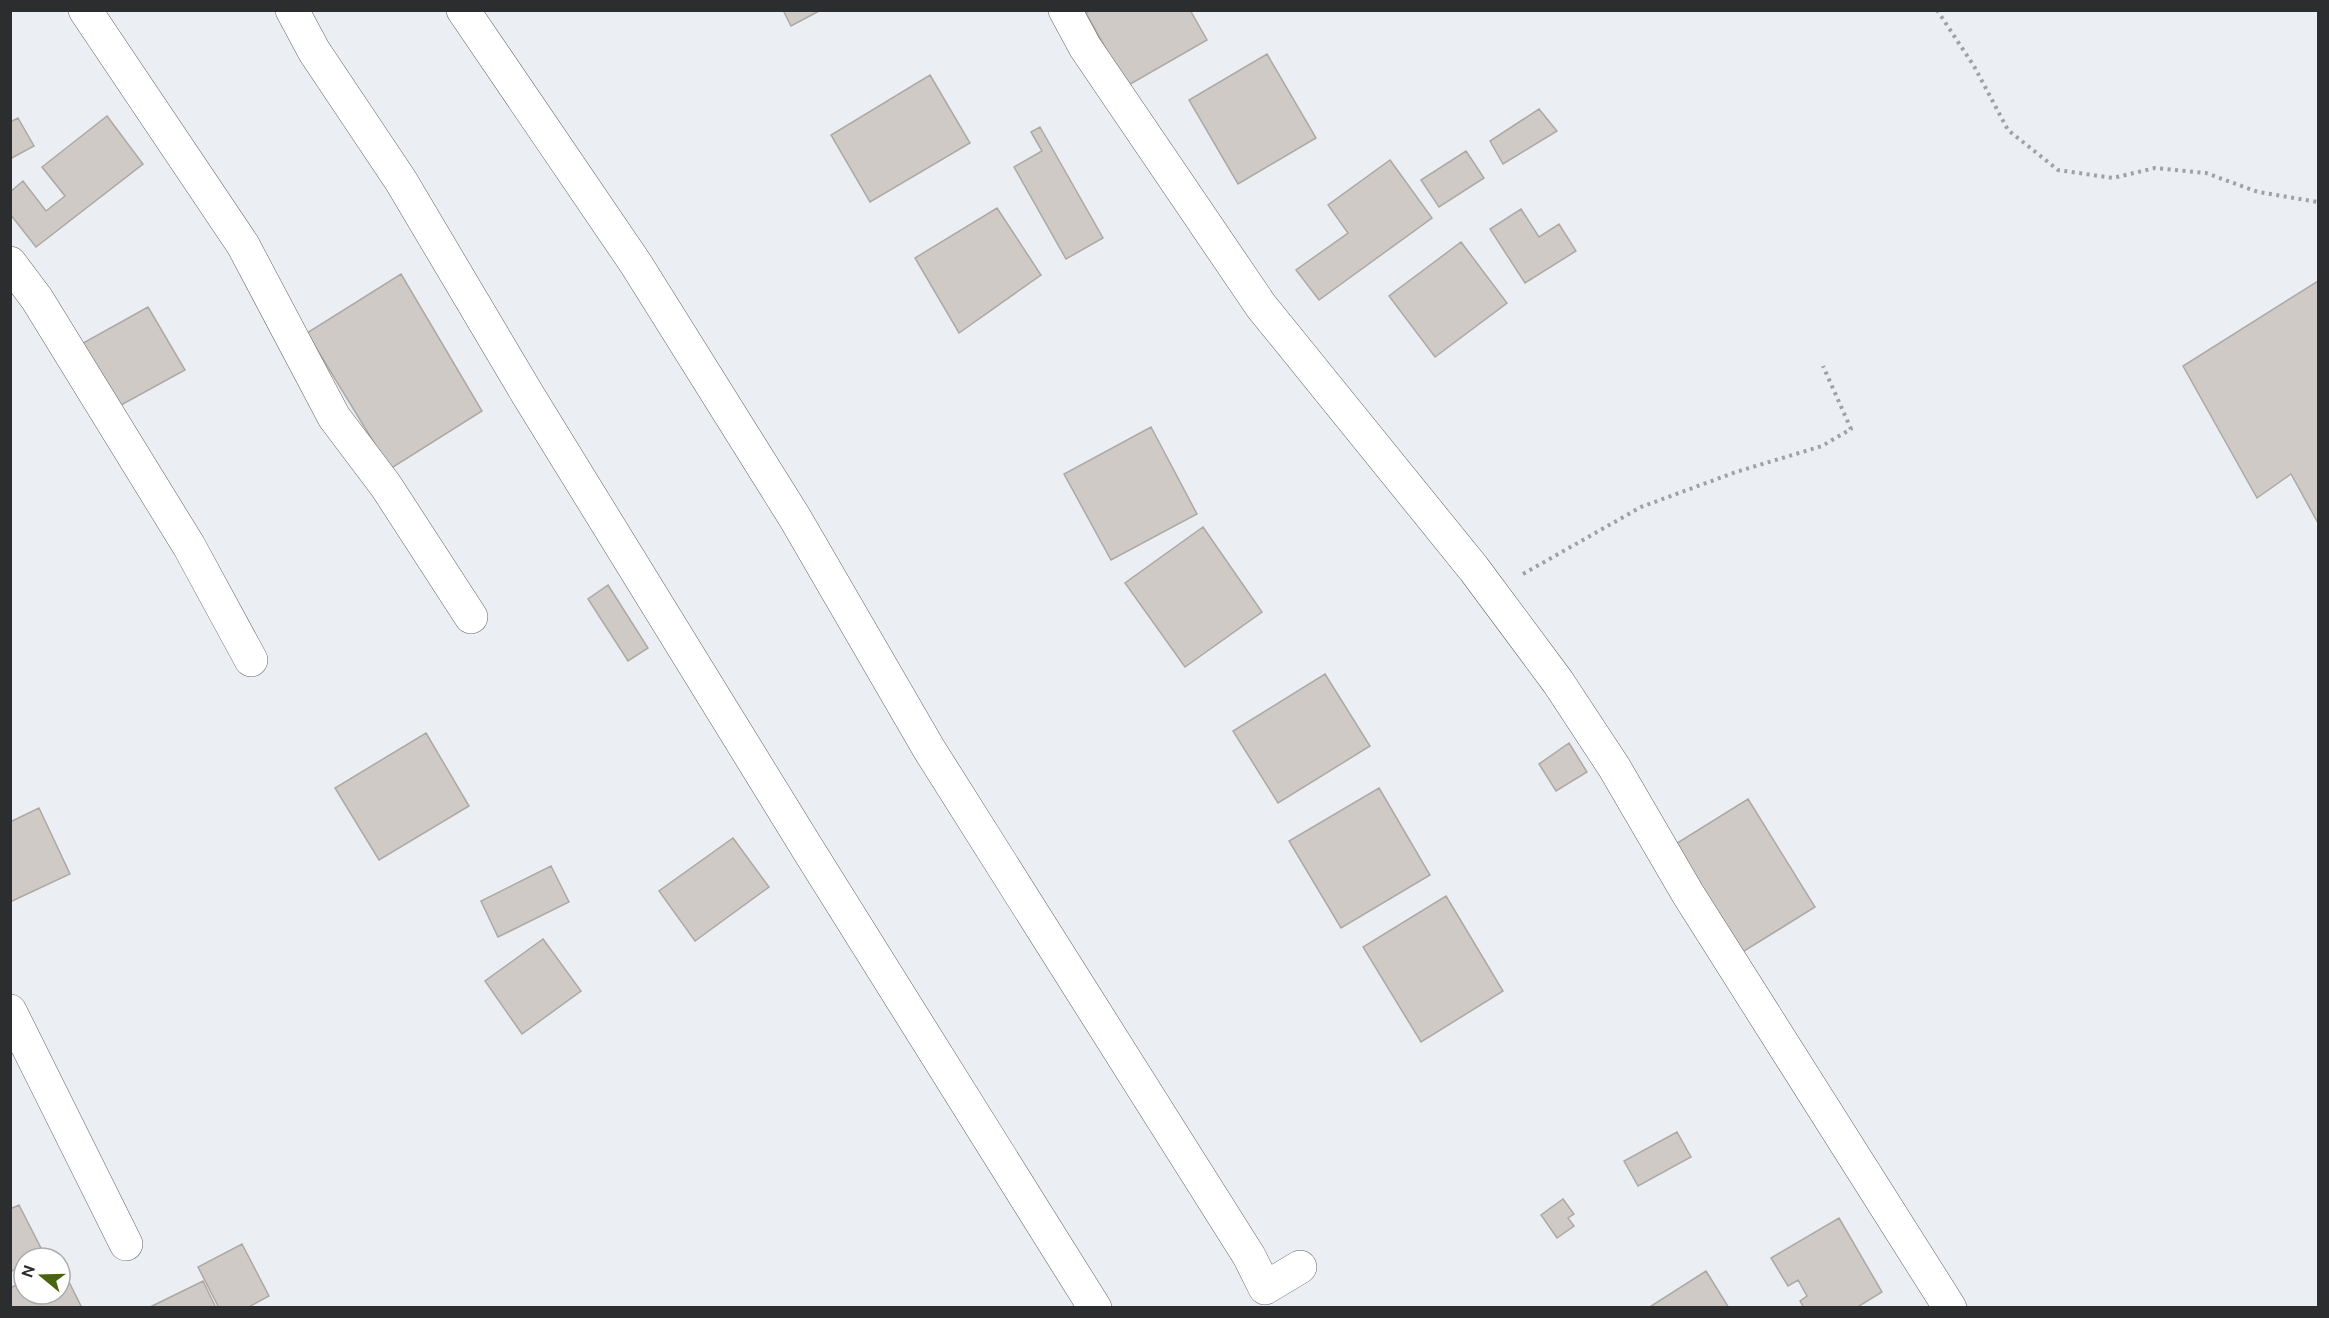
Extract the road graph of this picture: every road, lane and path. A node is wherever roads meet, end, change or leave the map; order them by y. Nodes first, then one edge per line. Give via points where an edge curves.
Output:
1 (85, 10) edge
2 (292, 10) edge
3 (463, 10) edge
4 (1065, 10) edge
5 (1937, 10) edge
6 (2319, 202) edge
7 (10, 263) edge
8 (1823, 366) dead end
9 (1492, 594) junction
10 (471, 617) dead end
11 (251, 660) dead end
12 (10, 1011) edge
13 (126, 1244) dead end
14 (1300, 1267) dead end
15 (1095, 1308) edge
16 (1950, 1308) edge

1 - 10 street via 243,245 334,417 386,486
2 - 15 street
3 - 14 street via 636,264 795,518 929,749 1103,1021 1265,1288
4 - 9 street via 1085,47 1260,306
5 - 6 path via 1974,66 2008,130 2058,170 2113,178 2155,168 2206,173 2258,192
7 - 11 street via 37,299 184,537
8 - 9 path via 1851,429 1822,446 1641,507
9 - 16 street via 1558,682 1614,767 1689,894
12 - 13 street

